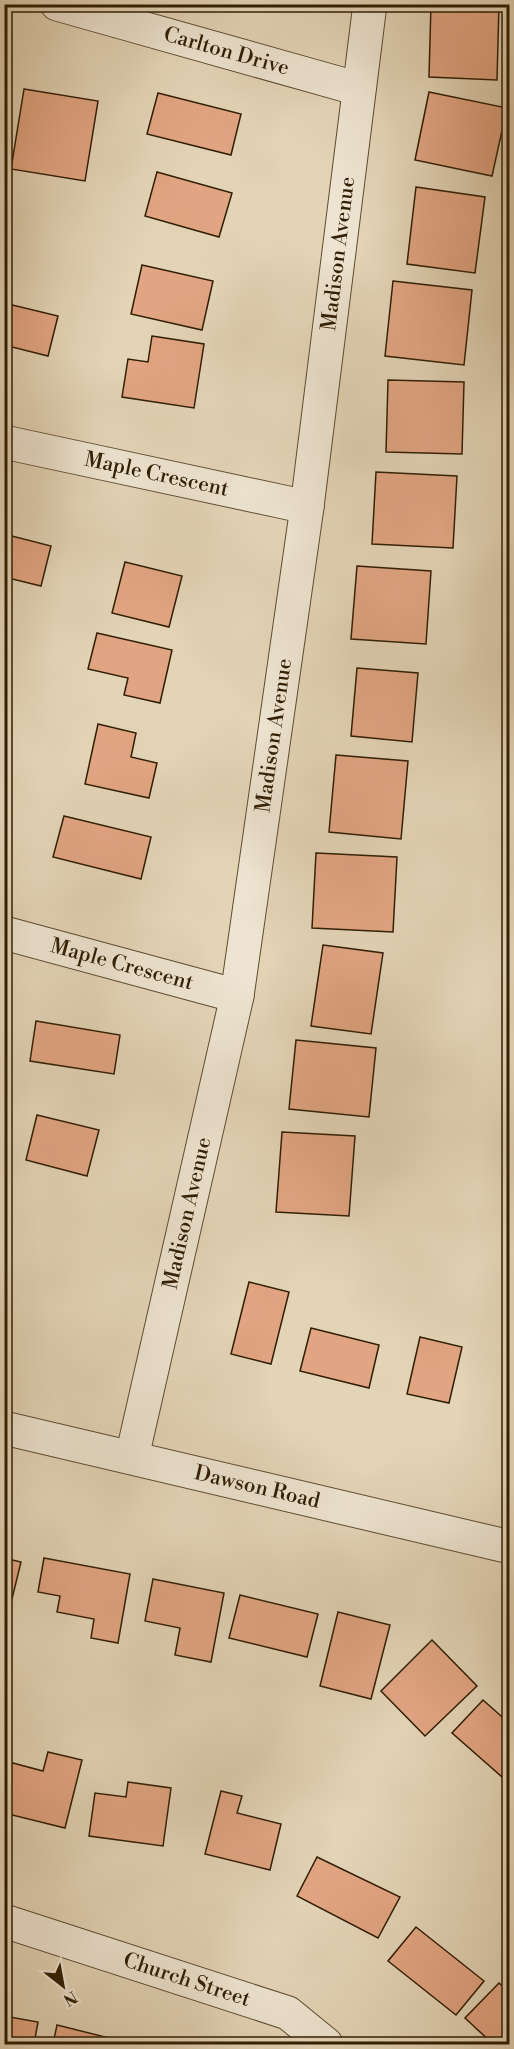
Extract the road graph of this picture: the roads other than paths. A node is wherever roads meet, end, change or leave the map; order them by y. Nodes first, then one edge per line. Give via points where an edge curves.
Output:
1 (57, 4) edge
2 (370, 4) edge
3 (359, 89) junction
4 (4, 442) edge
5 (308, 507) junction
6 (4, 933) edge
7 (237, 996) junction
8 (4, 1428) edge
9 (132, 1457) junction
10 (509, 1543) edge
11 (4, 1921) edge
12 (326, 2044) edge

1 - 3 street, Carlton Drive
2 - 3 street, Madison Avenue
3 - 5 street, Madison Avenue
4 - 5 street, Maple Crescent
5 - 7 street, Madison Avenue
6 - 7 street, Maple Crescent
7 - 9 street, Madison Avenue
8 - 9 street, Dawson Road
9 - 10 street, Dawson Road
11 - 12 street, Church Street via 288,2013

